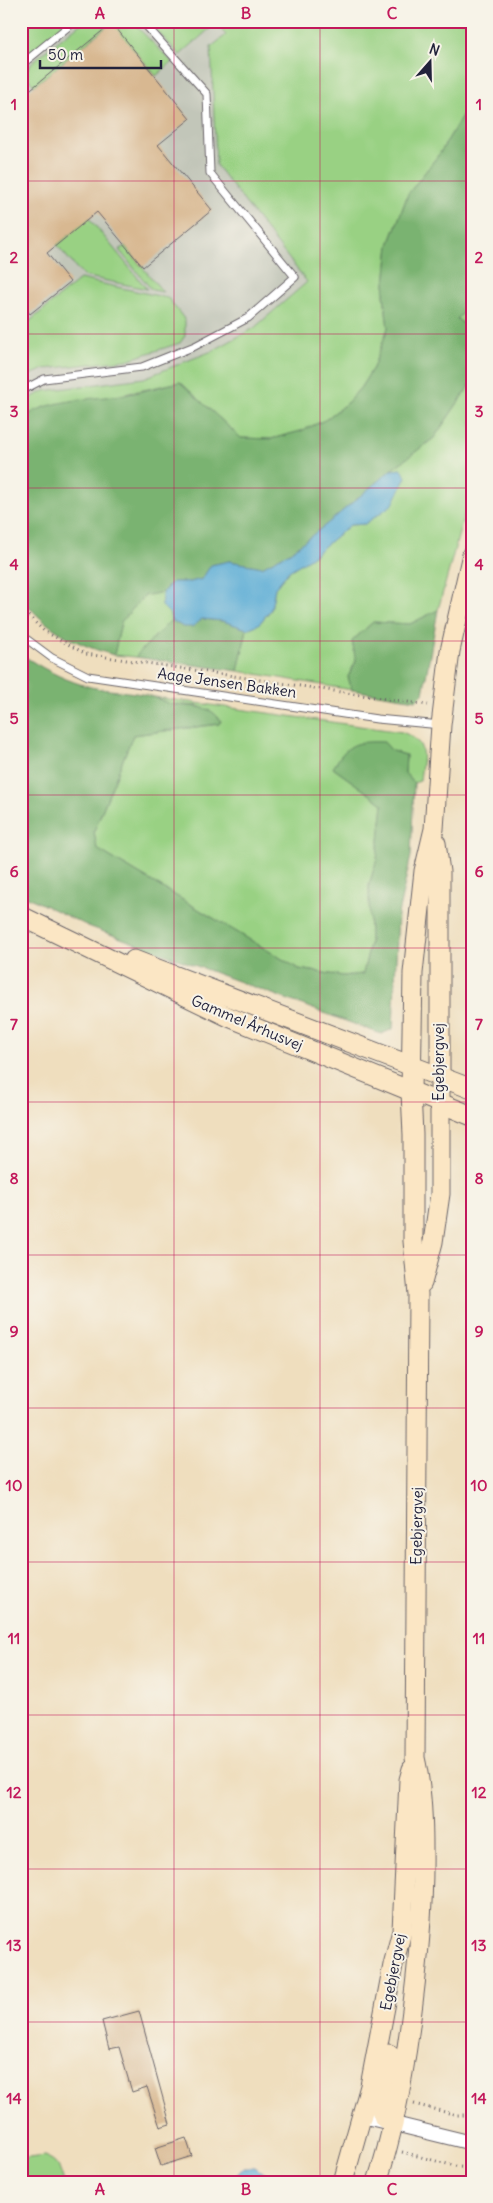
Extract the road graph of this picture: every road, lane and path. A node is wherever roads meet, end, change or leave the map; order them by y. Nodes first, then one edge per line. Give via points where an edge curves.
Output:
1 (75, 21) edge
2 (142, 21) edge
3 (21, 65) edge
4 (21, 391) edge
5 (472, 554) edge
6 (21, 609) edge
7 (21, 635) edge
8 (444, 706) junction
9 (441, 725) junction
10 (434, 829) junction
11 (25, 918) edge
12 (411, 1067) junction
13 (439, 1077) junction
14 (472, 1089) edge
15 (411, 1092) junction
16 (439, 1104) junction
17 (472, 1116) edge
18 (418, 1294) junction
19 (415, 1758) junction
20 (402, 1932) junction
21 (398, 2100) junction
22 (472, 2115) edge
23 (362, 2116) junction
24 (393, 2124) junction
25 (472, 2142) edge
26 (387, 2148) junction
27 (472, 2168) edge
28 (343, 2182) edge
29 (377, 2182) edge

1 - 3 lane
2 - 4 lane via 207,94 210,174 295,278 248,318 195,346 142,367 44,379
5 - 8 street, Egebjergvej via 450,651
6 - 8 path via 44,631 86,654
7 - 9 lane, Aage Jensen Bakken via 52,658 88,676 377,719
8 - 9 street, Egebjergvej
9 - 10 street, Egebjergvej
10 - 12 street, Egebjergvej via 424,872 413,973
10 - 13 street, Egebjergvej via 440,872
11 - 12 street, Gammel Århusvej
11 - 15 street, Gammel Århusvej via 229,1017
12 - 13 street, Gammel Århusvej
12 - 15 street, Egebjergvej
13 - 14 street, Gammel Århusvej
13 - 16 street, Egebjergvej
15 - 16 street, Gammel Århusvej
15 - 18 street, Egebjergvej via 413,1241
16 - 17 street, Gammel Århusvej
16 - 18 street, Egebjergvej via 440,1194 433,1242
18 - 19 street, Egebjergvej
19 - 20 street, Egebjergvej via 409,1780
19 - 21 street, Egebjergvej via 423,1823 422,1922
20 - 23 street, Egebjergvej
20 - 24 street via 404,1953 398,2004 379,2104 384,2118
21 - 22 path via 457,2115
21 - 24 street, Egebjergvej
23 - 24 street
23 - 28 street, Egebjergvej
24 - 25 street
24 - 26 street, Egebjergvej
26 - 27 path
26 - 29 street, Egebjergvej

